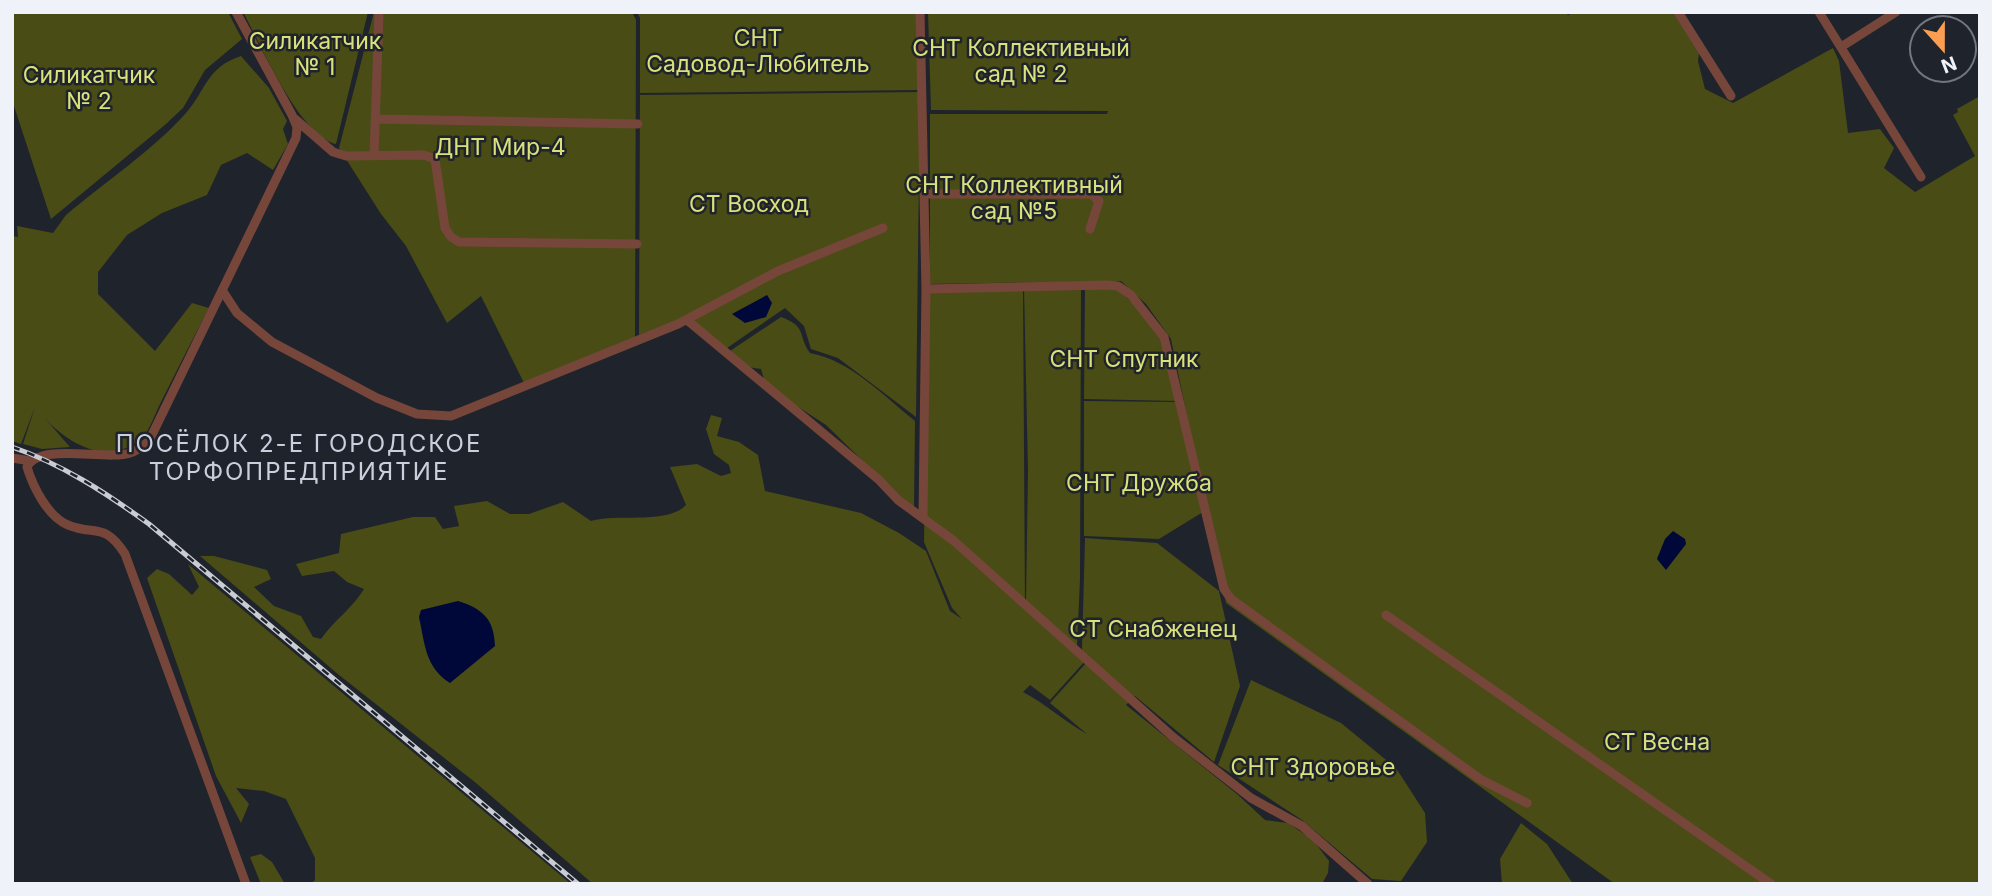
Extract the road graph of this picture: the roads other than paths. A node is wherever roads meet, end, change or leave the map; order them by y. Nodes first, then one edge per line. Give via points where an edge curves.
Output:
1 (236, 12) edge
2 (379, 12) edge
3 (920, 12) edge
4 (1678, 12) edge
5 (1819, 12) edge
6 (1896, 12) edge
7 (1840, 47) junction
8 (1731, 96) dead end
9 (293, 118) junction
10 (377, 120) junction
11 (638, 124) dead end
12 (374, 156) junction
13 (1921, 177) dead end
14 (925, 194) junction
15 (883, 228) dead end
16 (1090, 229) dead end
17 (637, 244) dead end
18 (926, 289) junction
19 (222, 290) junction
20 (687, 320) junction
21 (12, 458) edge
22 (30, 461) junction
23 (923, 516) junction
24 (1386, 615) dead end
25 (1527, 803) dead end
26 (246, 884) edge
27 (1368, 884) edge
28 (1771, 884) edge

1 - 9 street
2 - 10 street
3 - 14 street
4 - 8 street
5 - 7 street
6 - 7 street
7 - 13 street
9 - 12 street via 333,152
9 - 19 street via 296,138
10 - 11 street
10 - 12 street
12 - 17 street via 436,159 445,228 459,242
14 - 16 street via 1091,194 1100,201
14 - 18 street
15 - 20 street via 778,271
18 - 23 street
18 - 25 street via 1107,285 1131,295 1164,337 1224,589 1231,598 1480,779
19 - 20 street via 237,313 272,341 377,398 417,414 451,416
19 - 22 street via 144,445 123,455 52,454
20 - 23 street via 898,500
21 - 22 street
22 - 26 street via 31,479 60,521 104,532 125,554
23 - 27 street via 1173,737 1251,798 1301,826
24 - 28 street

